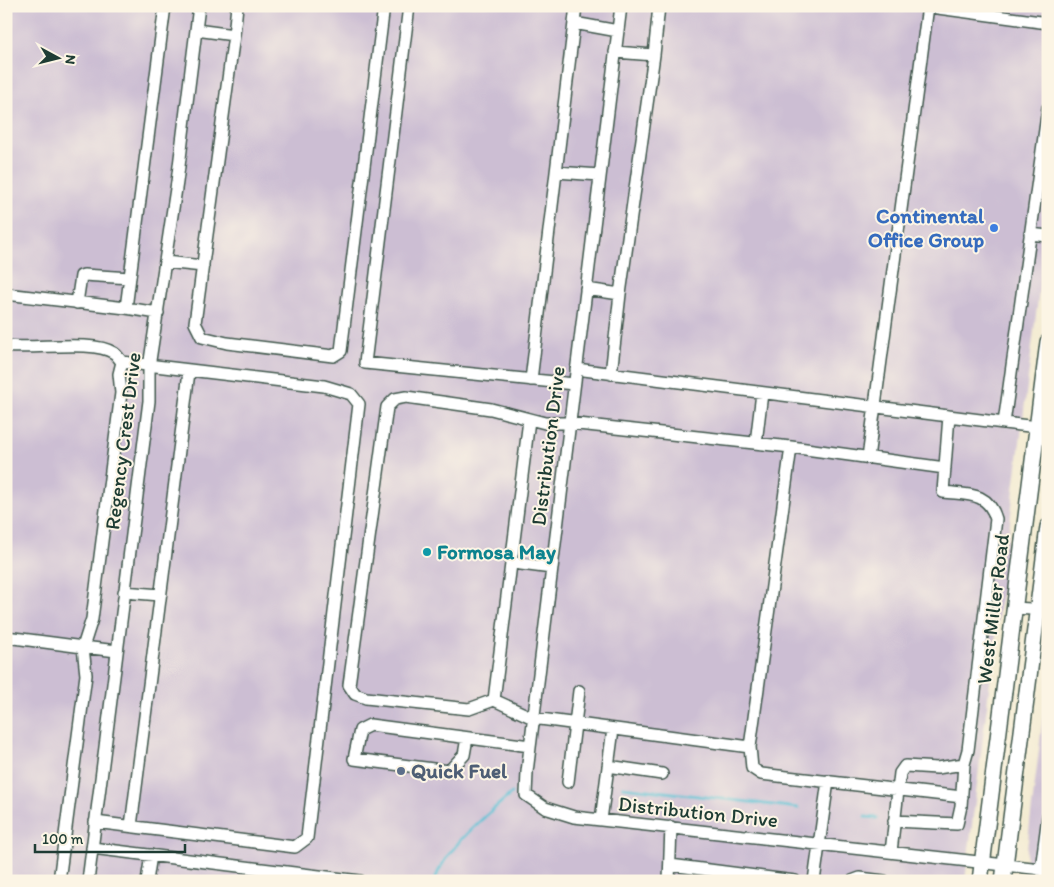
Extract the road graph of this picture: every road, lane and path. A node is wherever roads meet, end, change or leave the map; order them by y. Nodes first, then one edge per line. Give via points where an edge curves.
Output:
1 (165, 6) edge
2 (200, 6) edge
3 (237, 6) edge
4 (384, 6) edge
5 (409, 6) edge
6 (576, 6) edge
7 (621, 6) edge
8 (660, 6) edge
9 (923, 6) edge
10 (928, 7) edge
11 (574, 23) junction
12 (1048, 23) edge
13 (196, 30) junction
14 (618, 31) junction
15 (234, 35) junction
16 (615, 52) junction
17 (654, 55) junction
18 (1048, 108) edge
19 (556, 172) junction
20 (600, 175) junction
21 (1030, 234) junction
22 (1048, 236) edge
23 (166, 262) junction
24 (203, 266) junction
25 (130, 278) junction
26 (586, 289) junction
27 (6, 294) edge
28 (620, 294) junction
29 (77, 303) junction
30 (126, 308) junction
31 (158, 313) junction
32 (1048, 342) edge
33 (6, 346) edge
34 (122, 362) junction
35 (149, 367) junction
36 (576, 369) junction
37 (189, 372) junction
38 (611, 374) junction
39 (532, 380) junction
40 (574, 384) junction
41 (762, 393) junction
42 (875, 407) junction
43 (949, 416) junction
44 (529, 420) junction
45 (569, 423) junction
46 (1004, 423) junction
47 (1042, 428) edge
48 (756, 443) junction
49 (791, 447) junction
50 (868, 458) junction
51 (945, 468) junction
52 (1048, 527) edge
53 (513, 563) junction
54 (552, 568) junction
55 (124, 592) junction
56 (160, 595) junction
57 (1014, 608) junction
58 (1042, 610) edge
59 (6, 637) edge
60 (83, 647) junction
61 (117, 651) junction
62 (579, 692) dead end
63 (494, 700) junction
64 (533, 718) junction
65 (575, 723) junction
66 (613, 729) junction
67 (467, 738) junction
68 (530, 746) junction
69 (750, 747) junction
70 (964, 764) junction
71 (608, 766) junction
72 (662, 774) dead end
73 (828, 781) junction
74 (568, 782) dead end
75 (898, 790) junction
76 (962, 796) junction
77 (1048, 816) edge
78 (601, 820) junction
79 (894, 821) junction
80 (95, 822) junction
81 (131, 826) junction
82 (671, 827) junction
83 (818, 844) junction
84 (92, 848) junction
85 (891, 852) junction
86 (151, 855) junction
87 (982, 862) junction
88 (1004, 865) junction
89 (670, 866) junction
90 (1041, 869) junction
91 (323, 878) edge
92 (59, 881) edge
93 (88, 881) edge
94 (146, 881) edge
95 (360, 881) edge
96 (669, 881) edge
97 (795, 881) edge
98 (814, 881) edge
99 (852, 881) edge
100 (884, 881) edge
101 (980, 881) edge
102 (1003, 881) edge
103 (1046, 881) edge

1 - 25 street
2 - 13 street, Regency Crest Drive
3 - 15 street
4 - 24 street via 341,351 333,356 227,344 202,336 195,323
5 - 39 street via 365,363
6 - 11 street
7 - 14 street, Distribution Drive
8 - 17 street
9 - 10 street
10 - 12 street
10 - 42 street
11 - 14 street
11 - 19 street
13 - 15 street
13 - 23 street, Regency Crest Drive
14 - 16 street, Distribution Drive
15 - 24 street
16 - 17 street
16 - 20 street, Distribution Drive
17 - 28 street
18 - 21 street
19 - 20 street
19 - 39 street
20 - 26 street, Distribution Drive
21 - 22 street
21 - 46 street
23 - 24 street
23 - 31 street, Regency Crest Drive
25 - 29 street via 84,274
25 - 30 street
26 - 28 street
26 - 36 street, Distribution Drive
27 - 29 street
28 - 38 street
29 - 30 street
30 - 31 street
31 - 35 street, Regency Crest Drive
32 - 47 main road, West Miller Road
33 - 34 street via 103,349 114,353
34 - 35 street
34 - 60 street via 119,374 121,393 92,619
35 - 37 street
35 - 55 street, Regency Crest Drive via 149,400
36 - 38 street
36 - 40 street, Distribution Drive
37 - 56 street
37 - 81 street via 324,386 351,394 359,404 306,838 295,847
38 - 41 street
39 - 40 street
40 - 45 street, Distribution Drive
41 - 42 street
41 - 48 street
42 - 43 street
42 - 50 street
43 - 46 street
43 - 51 street
44 - 45 street
44 - 53 street
44 - 63 street via 510,412 406,397 395,399 387,407 349,685 355,694 366,698 469,709
45 - 48 street
45 - 54 street, Distribution Drive
46 - 47 street
47 - 57 main road, West Miller Road
48 - 49 street
49 - 50 street
49 - 69 street
50 - 51 street
51 - 70 street via 942,492 982,497 993,508 996,519
52 - 58 main road, West Miller Road
53 - 54 street
53 - 63 street
54 - 64 street, Distribution Drive
55 - 56 street
55 - 61 street, Regency Crest Drive
56 - 81 street
57 - 58 street
57 - 87 main road, West Miller Road
58 - 88 main road, West Miller Road
59 - 60 street
60 - 61 street
60 - 92 street via 86,675
61 - 80 street, Regency Crest Drive
62 - 65 street
63 - 64 street
64 - 65 street
64 - 68 street, Distribution Drive
65 - 66 street
65 - 74 street
66 - 69 street
66 - 71 street
67 - 67 street via 370,724 360,730 354,759 449,771 464,755
67 - 68 street
68 - 78 street, Distribution Drive via 526,795 545,808
69 - 73 street via 752,768 761,774
70 - 75 street via 937,768 905,766 900,773
70 - 76 street
71 - 72 street
71 - 78 street
73 - 75 street
73 - 83 street
75 - 76 street
75 - 79 street
76 - 79 street via 957,824
77 - 90 street
78 - 82 street, Distribution Drive
79 - 85 street
80 - 81 street
80 - 84 street, Regency Crest Drive
82 - 83 street, Distribution Drive
82 - 89 street
83 - 85 street, Distribution Drive
83 - 98 street
84 - 86 street
84 - 93 street, Regency Crest Drive
85 - 87 street, Distribution Drive
86 - 91 street
86 - 94 street
87 - 88 street, Distribution Drive
87 - 101 main road, West Miller Road
88 - 90 street, Distribution Drive
88 - 102 main road, West Miller Road
89 - 96 street
89 - 97 street
90 - 103 street
91 - 95 street
99 - 100 street via 860,878

